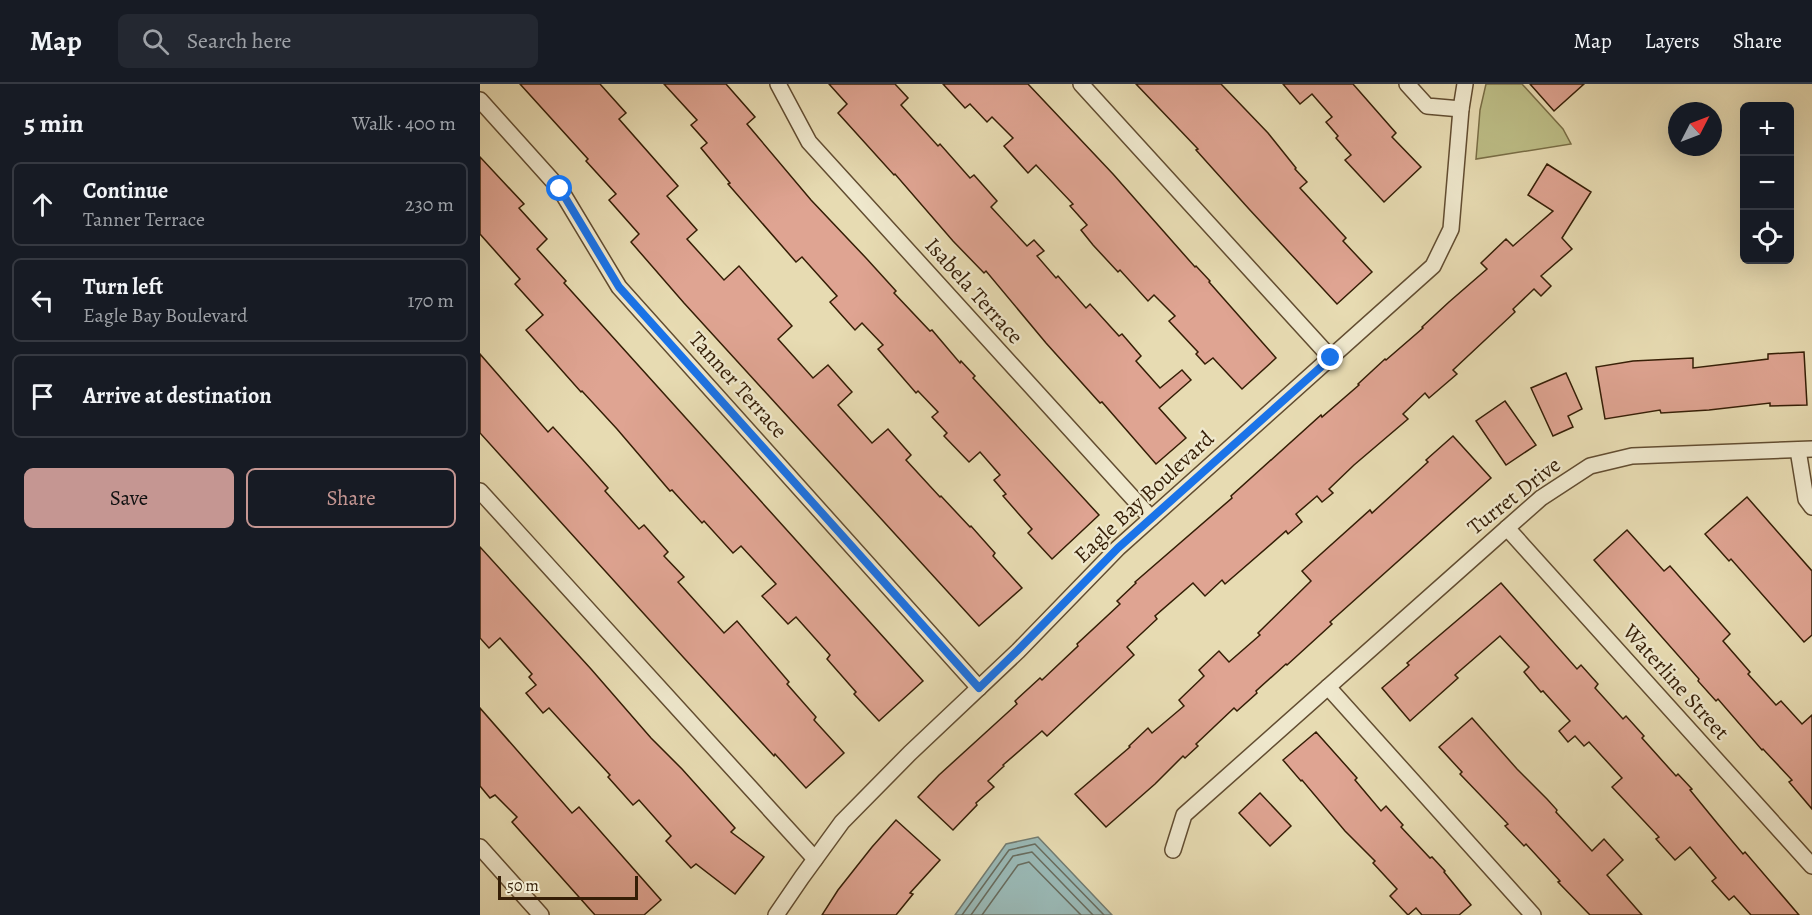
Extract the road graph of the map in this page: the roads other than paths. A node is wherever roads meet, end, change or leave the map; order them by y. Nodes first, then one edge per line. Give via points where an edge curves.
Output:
1 (778, 84) edge
2 (1081, 84) edge
3 (1407, 84) edge
4 (1465, 84) edge
5 (480, 100) edge
6 (1461, 109) junction
7 (1331, 358) junction
8 (1805, 449) edge
9 (480, 491) edge
10 (1812, 507) edge
11 (1151, 518) junction
12 (1507, 528) junction
13 (1328, 687) junction
14 (979, 688) junction
15 (480, 847) edge
16 (1173, 850) dead end
17 (814, 859) junction
18 (1812, 866) edge
19 (542, 915) edge
20 (776, 915) edge
21 (1533, 915) edge

1 - 11 street, Isabela Terrace via 809,142
2 - 7 street
3 - 6 street via 1427,106
4 - 6 street, Eagle Bay Boulevard
5 - 14 street, Tanner Terrace via 560,189 619,287
6 - 7 street, Eagle Bay Boulevard via 1451,229 1433,266
7 - 11 street, Eagle Bay Boulevard
8 - 10 street via 1806,499
8 - 12 street, Turret Drive via 1632,456 1590,466 1541,498
9 - 17 street
11 - 14 street, Eagle Bay Boulevard
12 - 13 street, Turret Drive
12 - 18 street, Waterline Street
13 - 16 street, Turret Drive via 1184,815
13 - 21 street
14 - 17 street, Eagle Bay Boulevard via 842,822
15 - 19 street
17 - 20 street, Eagle Bay Boulevard

